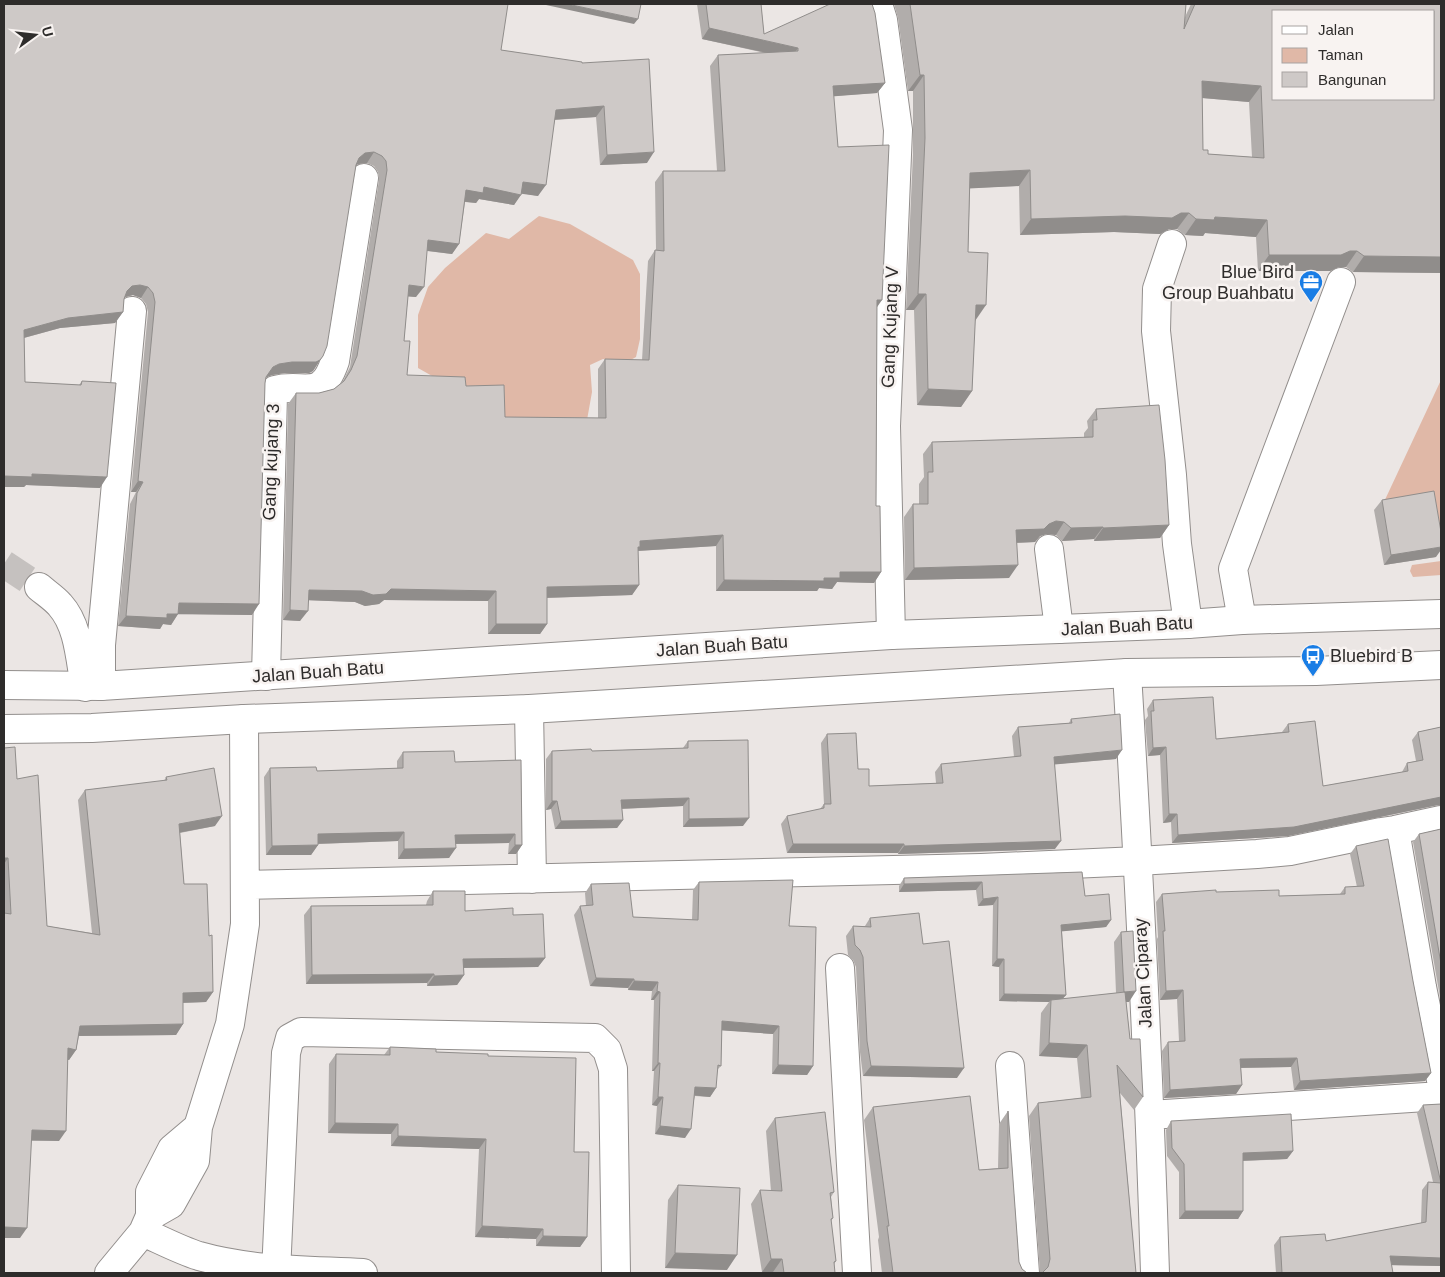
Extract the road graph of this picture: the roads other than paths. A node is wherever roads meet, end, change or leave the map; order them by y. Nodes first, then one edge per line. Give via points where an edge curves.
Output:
1 (881, 12) edge
2 (364, 178) dead end
3 (1172, 244) edge
4 (1341, 282) edge
5 (132, 311) dead end
6 (1050, 549) dead end
7 (39, 587) tunnel mouth
8 (1441, 614) edge
9 (1242, 620) junction
10 (1188, 624) junction
11 (1059, 629) junction
12 (891, 635) junction
13 (1441, 665) edge
14 (1127, 673) junction
15 (266, 676) junction
16 (4, 685) edge
17 (93, 686) junction
18 (529, 709) junction
19 (244, 719) junction
20 (4, 729) edge
21 (1441, 820) edge
22 (1395, 830) junction
23 (1138, 861) junction
24 (532, 879) junction
25 (246, 885) junction
26 (840, 968) dead end
27 (1010, 1066) dead end
28 (1441, 1080) edge
29 (1441, 1096) edge
30 (1150, 1115) junction
31 (154, 1211) junction
32 (276, 1271) edge
33 (109, 1273) edge
34 (363, 1273) edge
35 (616, 1273) edge
36 (857, 1273) edge
37 (1025, 1273) edge
38 (1155, 1273) edge

1 - 12 street, Gang Kujang V via 898,130 886,426
2 - 15 street, Gang kujang 3 via 332,368 323,383 312,389 281,388 273,394
3 - 10 street via 1157,290 1156,331
4 - 9 street via 1233,569
5 - 17 street via 101,644
6 - 11 street
7 - 17 street via 60,604 70,619
8 - 9 street, Jalan Buah Batu
9 - 10 street, Jalan Buah Batu
10 - 11 street, Jalan Buah Batu
11 - 12 street, Jalan Buah Batu
12 - 15 street, Jalan Buah Batu
13 - 14 street via 1316,671
14 - 18 street
14 - 23 street, Jalan Ciparay
15 - 17 street, Jalan Buah Batu
16 - 17 street, Jalan Buah Batu
18 - 19 street
18 - 24 street
19 - 20 street via 92,728
19 - 25 street
21 - 22 street
22 - 23 street via 1282,852
22 - 28 street
23 - 24 street
23 - 30 street, Jalan Ciparay
24 - 25 street
25 - 31 street via 245,924 230,1024 198,1127
26 - 36 street
27 - 37 street
29 - 30 street
30 - 38 street, Jalan Ciparay
31 - 32 street via 197,1255
31 - 33 street
32 - 34 street
32 - 35 street via 286,1053 290,1038 301,1032 595,1038 606,1050 613,1068

